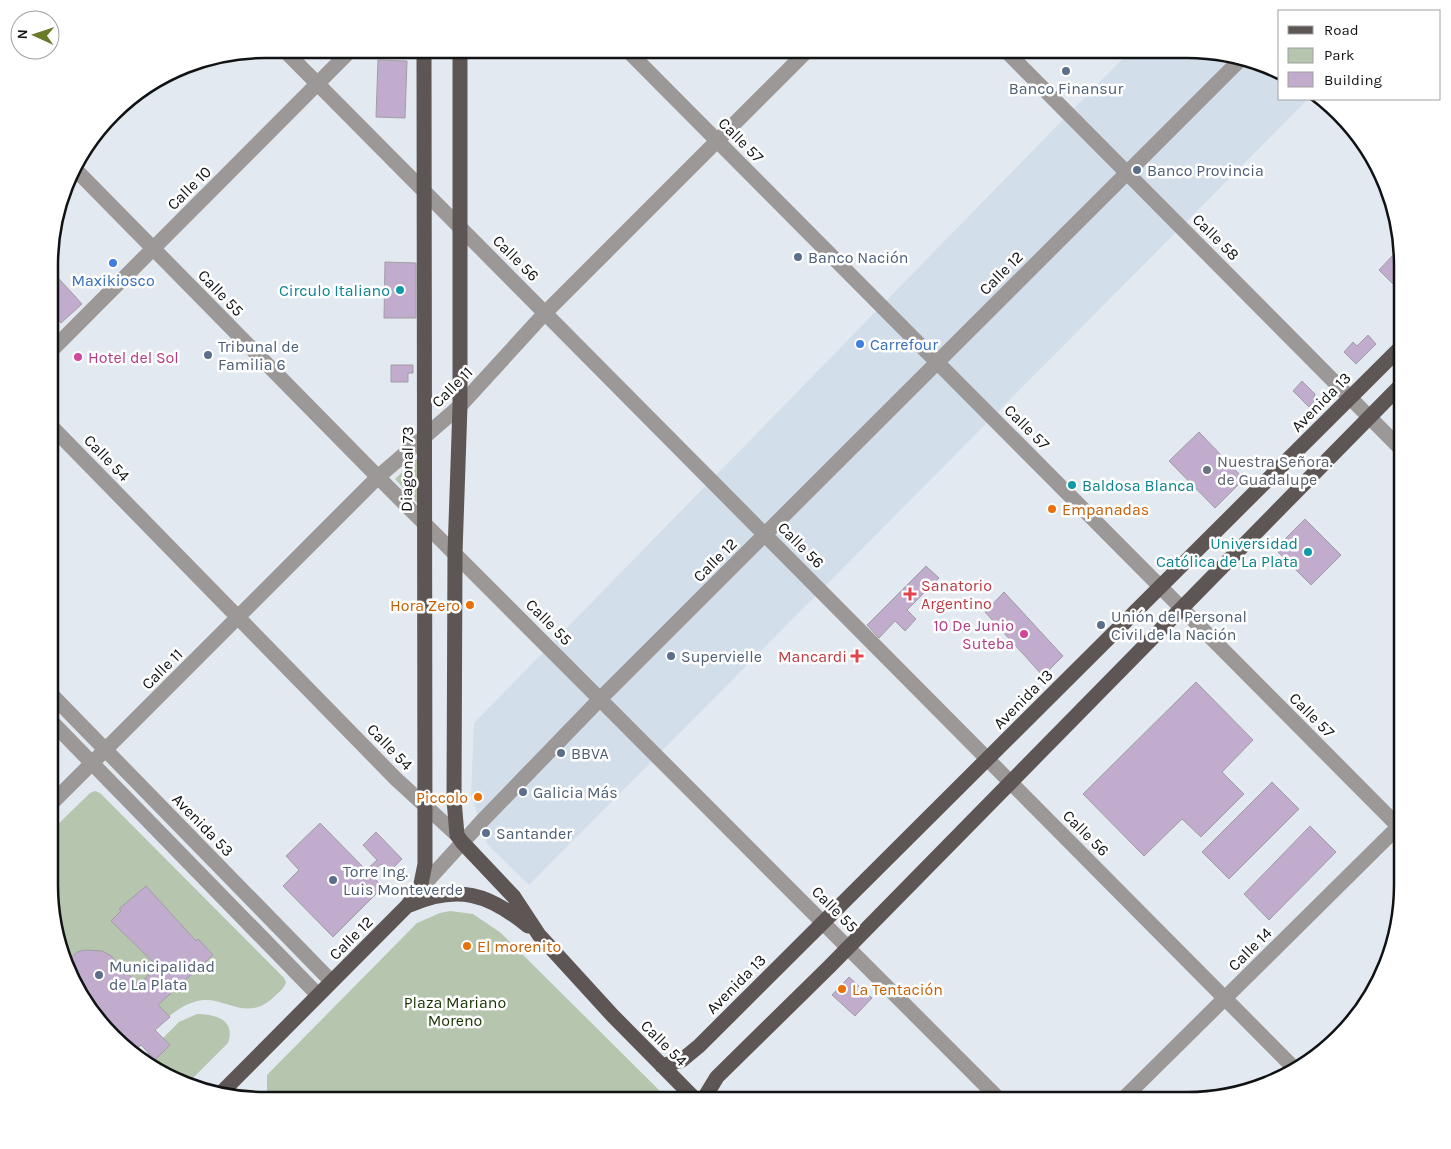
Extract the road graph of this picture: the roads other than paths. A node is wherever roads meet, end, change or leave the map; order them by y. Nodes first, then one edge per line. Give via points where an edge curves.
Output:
1 (292, 58) edge
2 (343, 58) edge
3 (424, 58) edge
4 (460, 58) edge
5 (635, 58) edge
6 (800, 58) edge
7 (1013, 58) edge
8 (1235, 64) edge
9 (318, 84) junction
10 (717, 141) junction
11 (1127, 172) junction
12 (79, 173) edge
13 (424, 192) junction
14 (459, 225) junction
15 (153, 248) junction
16 (545, 313) junction
17 (58, 344) edge
18 (1394, 354) edge
19 (937, 362) junction
20 (1394, 392) edge
21 (1350, 398) junction
22 (460, 406) junction
23 (1369, 417) junction
24 (58, 433) edge
25 (426, 436) junction
26 (1394, 442) edge
27 (378, 477) junction
28 (424, 522) junction
29 (765, 534) junction
30 (455, 553) junction
31 (1161, 587) junction
32 (1182, 608) junction
33 (240, 618) junction
34 (601, 698) junction
35 (58, 701) edge
36 (58, 728) edge
37 (105, 751) junction
38 (988, 758) junction
39 (92, 764) junction
40 (1011, 782) junction
41 (58, 797) edge
42 (426, 808) junction
43 (1394, 820) edge
44 (1394, 834) edge
45 (460, 839) junction
46 (420, 889) junction
47 (407, 906) junction
48 (823, 922) junction
49 (539, 936) junction
50 (848, 947) junction
51 (332, 981) junction
52 (318, 996) junction
53 (1225, 998) junction
54 (1291, 1064) edge
55 (662, 1066) junction
56 (226, 1088) edge
57 (688, 1092) edge
58 (708, 1092) edge
59 (992, 1092) edge
60 (1130, 1092) edge

1 - 9 street, Calle 56
2 - 9 street, Calle 10
3 - 13 main road, Diagonal 73
4 - 14 main road
5 - 10 street, Calle 57
6 - 10 street, Calle 11
7 - 11 street, Calle 58
8 - 11 street, Calle 12
9 - 13 street, Calle 56
9 - 15 street, Calle 10
10 - 16 street, Calle 11
10 - 19 street, Calle 57
11 - 19 street, Calle 12
11 - 21 street, Calle 58
12 - 15 street, Calle 55
13 - 14 street, Calle 56
13 - 25 main road, Diagonal 73
14 - 16 street, Calle 56
14 - 22 main road
15 - 17 street, Calle 10
15 - 27 street, Calle 55
16 - 22 street, Calle 11
16 - 29 street, Calle 56
18 - 21 main road, Avenida 13
19 - 29 street, Calle 12
19 - 31 street, Calle 57
20 - 23 main road
21 - 23 street, Calle 58
21 - 31 main road, Avenida 13
22 - 25 street, Calle 11
22 - 30 main road
23 - 26 street, Calle 58
23 - 32 main road
24 - 33 street, Calle 54
25 - 27 street, Calle 11
25 - 28 main road, Diagonal 73
27 - 28 street, Calle 55
27 - 33 street, Calle 11
28 - 30 street, Calle 55
28 - 42 main road, Diagonal 73
29 - 34 street, Calle 12
29 - 38 street, Calle 56
30 - 34 street, Calle 55
30 - 45 main road via 454,800
31 - 32 street, Calle 57
31 - 38 main road, Avenida 13
32 - 40 main road
32 - 43 street, Calle 57
33 - 37 street, Calle 11
33 - 42 street, Calle 54
34 - 45 street, Calle 12
34 - 48 street, Calle 55
35 - 37 street, Avenida 53
36 - 39 street
37 - 39 street, Calle 11
37 - 51 street, Avenida 53
38 - 40 street, Calle 56
38 - 48 main road, Avenida 13
39 - 41 street, Calle 11
39 - 52 street
40 - 50 main road
40 - 53 street, Calle 56
42 - 45 street, Calle 54
42 - 46 main road, Diagonal 73 via 425,864
44 - 53 street, Calle 14
45 - 46 street, Calle 12
45 - 49 main road, Calle 54 via 514,896
46 - 47 main road, Calle 12
47 - 49 main road via 441,894 473,895 497,903
47 - 51 main road, Calle 12
48 - 50 street, Calle 55
48 - 55 main road, Avenida 13 via 694,1050 682,1060
49 - 55 main road, Calle 54
50 - 58 main road via 716,1078
50 - 59 street, Calle 55
51 - 52 main road, Calle 12
52 - 56 main road, Calle 12
53 - 54 street, Calle 56
53 - 60 street, Calle 14
55 - 57 main road, Calle 54

